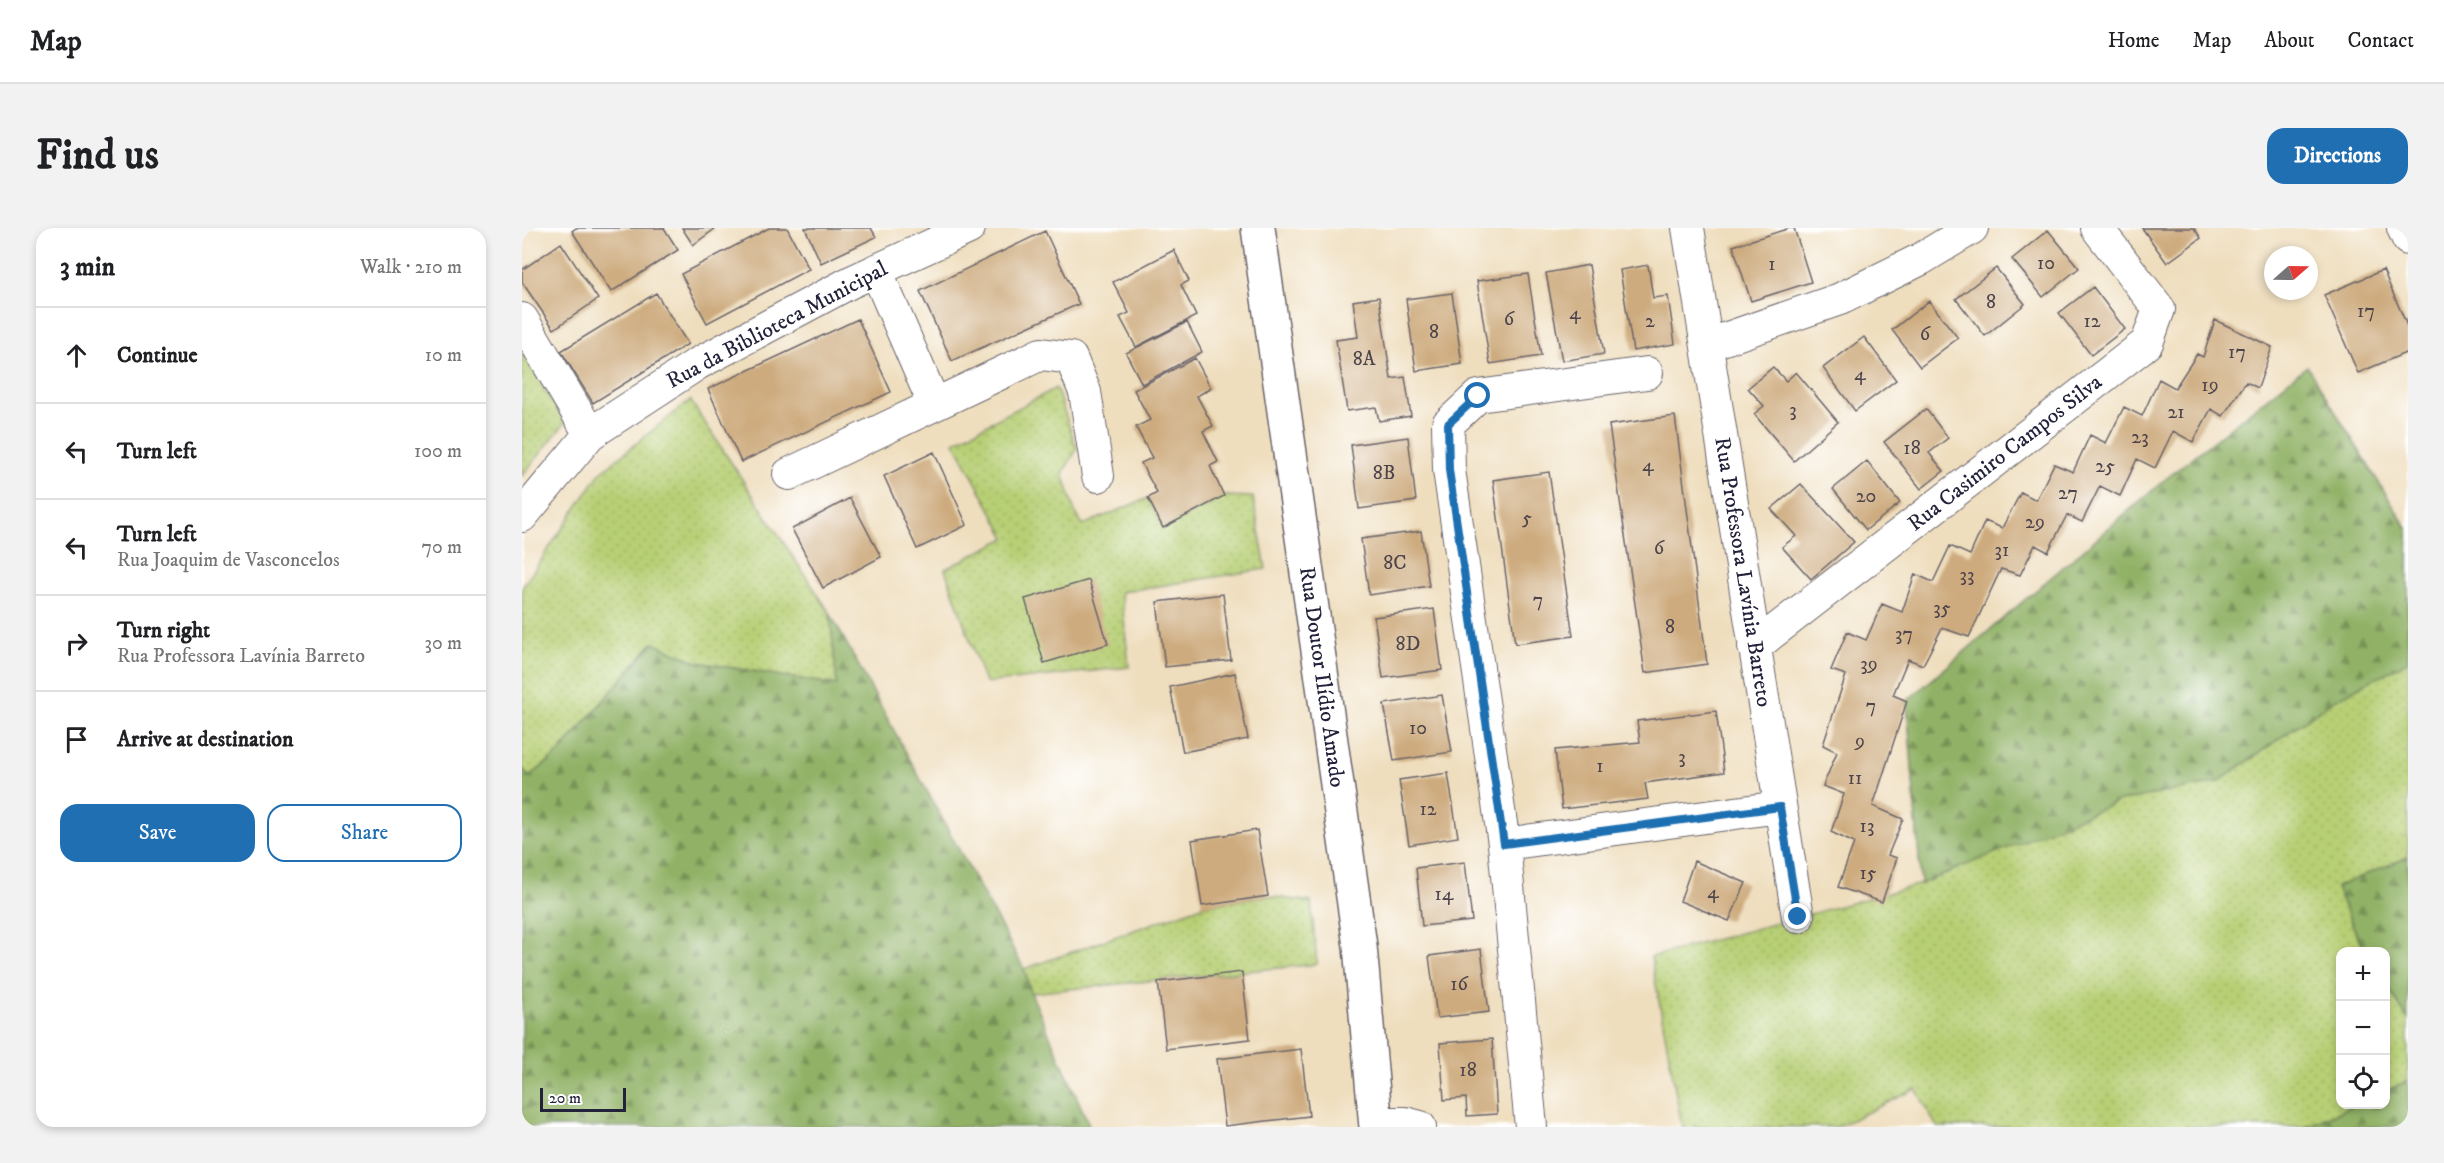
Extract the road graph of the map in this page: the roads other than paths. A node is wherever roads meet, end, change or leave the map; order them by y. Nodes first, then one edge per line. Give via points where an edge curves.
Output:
1 (969, 228) edge
2 (1258, 228) edge
3 (1688, 228) edge
4 (1972, 228) edge
5 (2097, 228) edge
6 (2403, 228) edge
7 (2408, 239) edge
8 (876, 270) junction
9 (522, 319) edge
10 (1707, 345) junction
11 (1647, 373) dead end
12 (934, 404) junction
13 (590, 434) junction
14 (789, 474) dead end
15 (1098, 476) dead end
16 (522, 514) edge
17 (1754, 647) junction
18 (1780, 807) junction
19 (1504, 844) junction
20 (1798, 917) dead end
21 (1376, 1125) edge
22 (1420, 1127) edge
23 (1531, 1127) edge

1 - 8 street, Rua da Biblioteca Municipal
2 - 21 street, Rua Doutor Ilídio Amado via 1360,946
3 - 10 street, Rua Professora Lavínia Barreto
4 - 10 street via 1922,259 1840,298
5 - 17 street, Rua Casimiro Campos Silva via 2159,309 2147,343
6 - 7 street
8 - 12 street
8 - 13 street, Rua da Biblioteca Municipal via 697,364
9 - 13 street
10 - 17 street, Rua Professora Lavínia Barreto
11 - 19 street via 1478,396 1448,424 1449,470
12 - 14 street
12 - 15 street via 1041,354 1071,358 1085,392
13 - 16 street, Rua da Biblioteca Municipal
17 - 18 street, Rua Professora Lavínia Barreto
18 - 19 street
18 - 20 street, Rua Professora Lavínia Barreto
19 - 23 street
21 - 22 street via 1405,1123

